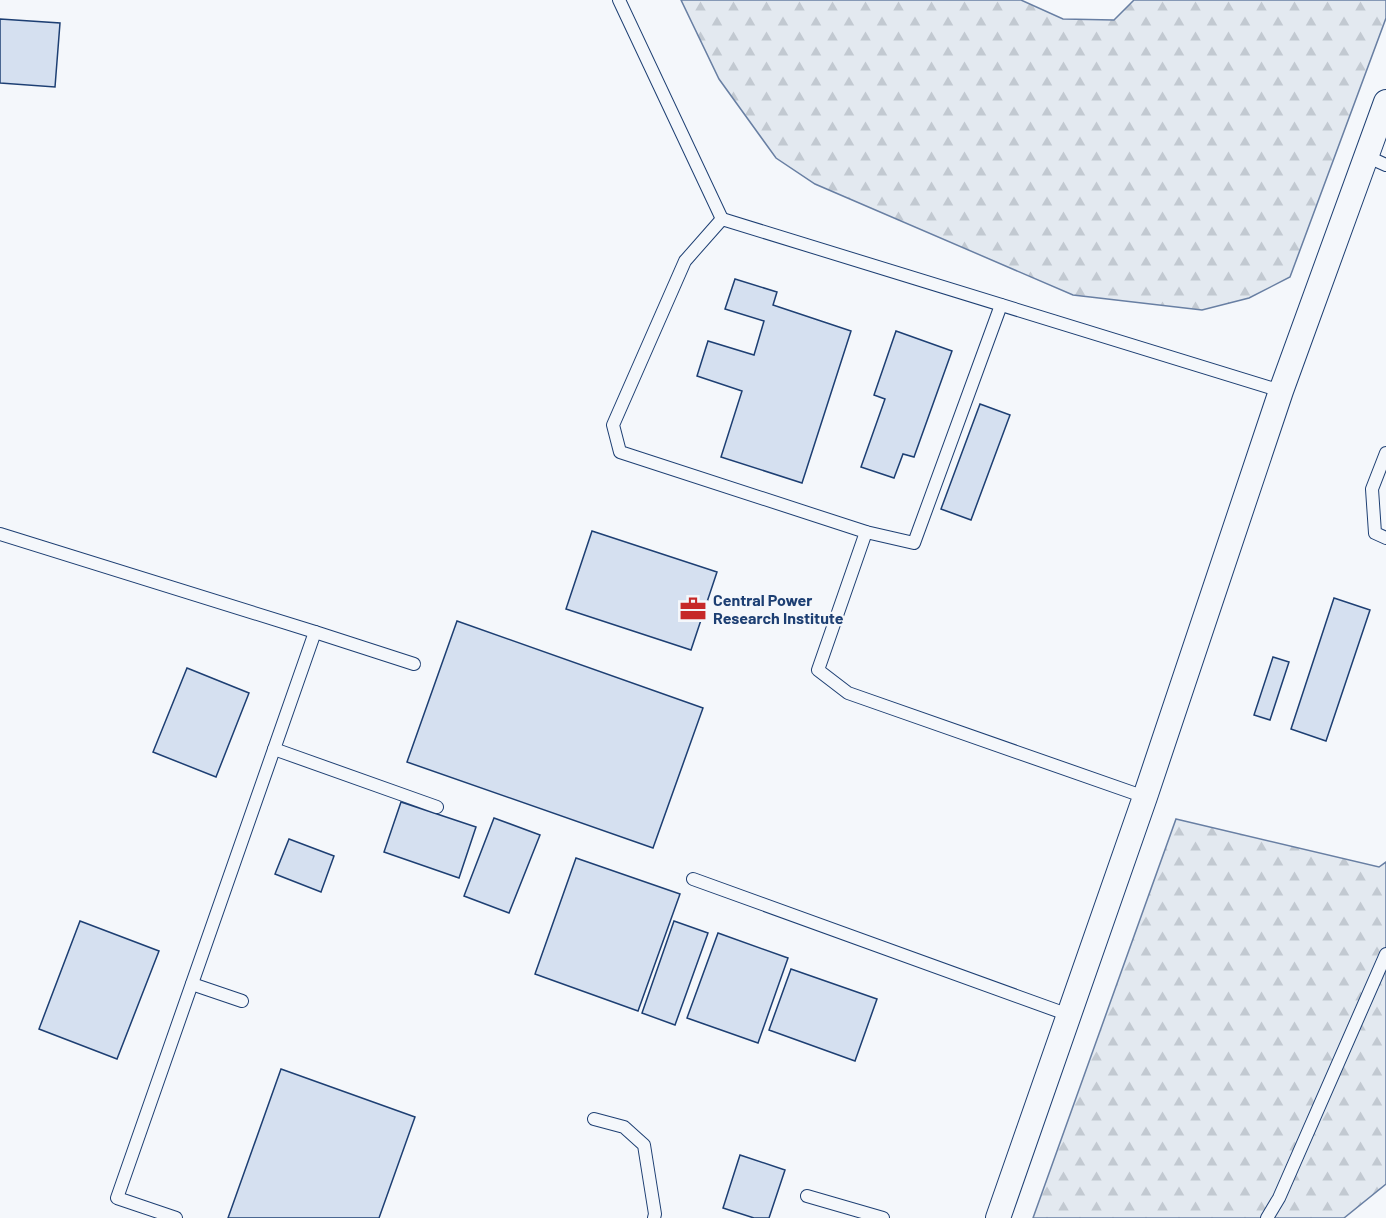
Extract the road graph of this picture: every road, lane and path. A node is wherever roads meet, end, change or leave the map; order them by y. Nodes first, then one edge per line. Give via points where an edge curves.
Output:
1 (619, 0) edge
2 (1386, 102) edge
3 (1376, 160) edge
4 (722, 219) junction
5 (1000, 305) junction
6 (1281, 392) junction
7 (1386, 453) edge
8 (866, 532) junction
9 (0, 534) edge
10 (1386, 538) edge
11 (315, 632) junction
12 (414, 664) dead end
13 (274, 748) junction
14 (1145, 797) junction
15 (437, 807) dead end
16 (693, 879) dead end
17 (1386, 954) edge
18 (192, 984) junction
19 (242, 1001) dead end
20 (1069, 1015) junction
21 (594, 1119) dead end
22 (807, 1196) dead end
23 (176, 1218) edge
24 (654, 1218) edge
25 (883, 1218) edge
26 (998, 1218) edge
27 (1267, 1218) edge

1 - 4 lane
2 - 3 street
3 - 6 street
4 - 5 lane
4 - 8 lane via 685,261 613,425 620,453
5 - 6 lane
5 - 8 lane via 914,543
6 - 14 street
7 - 10 lane via 1372,489 1375,533
8 - 14 lane via 818,670 848,693
9 - 11 lane
11 - 12 lane
11 - 13 lane
13 - 15 lane
13 - 18 lane
14 - 20 street
16 - 20 lane
17 - 27 lane
18 - 19 lane
18 - 23 lane via 117,1198
20 - 26 street
21 - 24 lane via 624,1127 644,1145
22 - 25 lane

